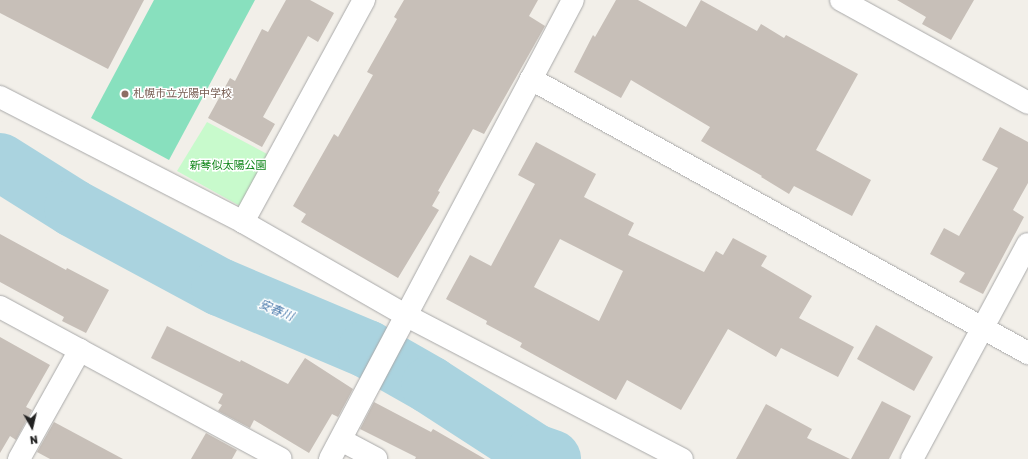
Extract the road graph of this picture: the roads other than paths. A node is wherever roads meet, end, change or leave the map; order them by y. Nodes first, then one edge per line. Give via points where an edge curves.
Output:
1 (364, 0) edge
2 (573, 0) edge
3 (841, 0) edge
4 (532, 79) junction
5 (0, 98) edge
6 (1028, 103) edge
7 (243, 222) junction
8 (1028, 244) edge
9 (0, 307) edge
10 (407, 316) junction
11 (983, 328) junction
12 (80, 350) junction
13 (1028, 353) edge
14 (341, 440) junction
15 (19, 459) edge
16 (281, 459) edge
17 (330, 459) edge
18 (376, 459) edge
19 (682, 459) edge
20 (912, 459) edge

1 - 7 street
2 - 4 street
3 - 6 street
4 - 10 street
4 - 11 street
5 - 7 street
7 - 10 street
8 - 11 street
9 - 12 street
10 - 14 street
10 - 19 street
11 - 13 street
11 - 20 street
12 - 15 street
12 - 16 street
14 - 17 street
14 - 18 street

